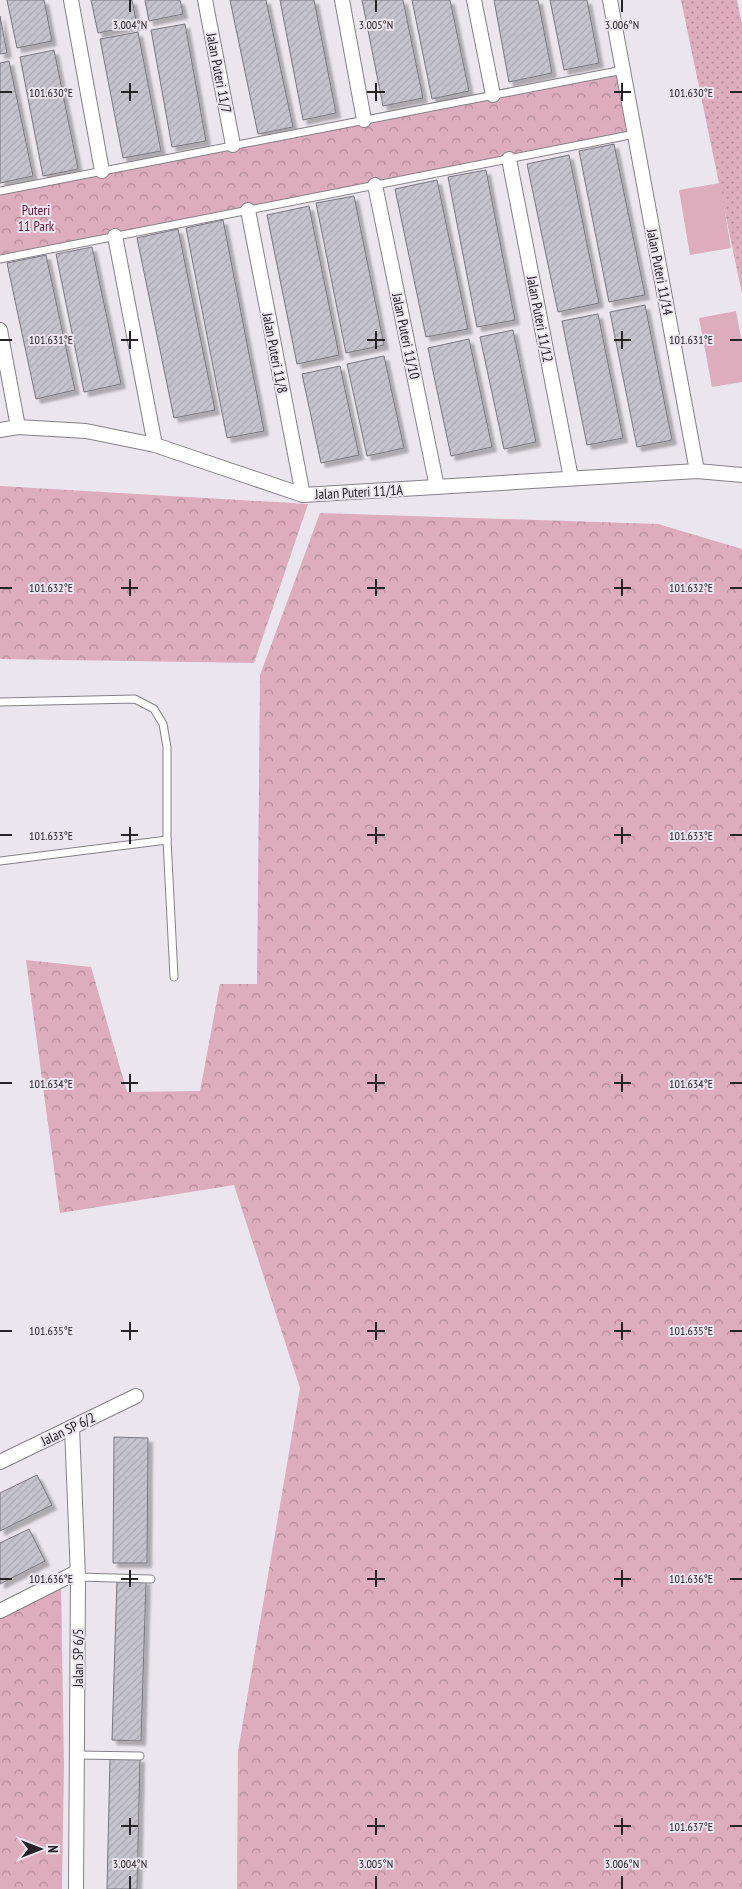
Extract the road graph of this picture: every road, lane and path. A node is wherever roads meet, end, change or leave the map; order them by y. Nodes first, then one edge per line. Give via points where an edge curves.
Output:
1 (71, 0) edge
2 (205, 0) edge
3 (342, 0) edge
4 (474, 0) edge
5 (610, 0) edge
6 (623, 70) junction
7 (493, 95) junction
8 (364, 120) junction
9 (635, 134) junction
10 (233, 146) junction
11 (509, 159) junction
12 (102, 171) junction
13 (375, 185) junction
14 (0, 190) edge
15 (248, 210) junction
16 (115, 236) junction
17 (0, 259) edge
18 (0, 330) edge
19 (18, 427) junction
20 (0, 430) edge
21 (155, 445) junction
22 (697, 471) junction
23 (742, 475) edge
24 (571, 478) junction
25 (437, 487) junction
26 (303, 495) junction
27 (0, 702) edge
28 (167, 840) junction
29 (0, 861) edge
30 (174, 977) dead end
31 (136, 1396) dead end
32 (72, 1427) junction
33 (0, 1462) edge
34 (78, 1575) junction
35 (151, 1579) dead end
36 (0, 1610) edge
37 (78, 1756) junction
38 (140, 1756) dead end
39 (76, 1889) edge

1 - 12 street
2 - 10 street, Jalan Puteri 11/7
3 - 8 street
4 - 7 street
5 - 6 street, Jalan Puteri 11/14
6 - 7 lane
6 - 9 street, Jalan Puteri 11/14
7 - 8 lane
8 - 10 lane
9 - 11 lane
9 - 22 street, Jalan Puteri 11/14
10 - 12 lane
11 - 13 lane
11 - 24 street, Jalan Puteri 11/12
12 - 14 lane
13 - 15 lane
13 - 25 street, Jalan Puteri 11/10
15 - 16 lane
15 - 26 street, Jalan Puteri 11/8
16 - 17 lane
16 - 21 street
18 - 19 street
19 - 20 street, Jalan Puteri 11/1A
19 - 21 street, Jalan Puteri 11/1A via 86,431
21 - 26 street, Jalan Puteri 11/1A
22 - 23 street, Jalan Puteri 11/1A
22 - 24 street, Jalan Puteri 11/1A
24 - 25 street, Jalan Puteri 11/1A
25 - 26 street, Jalan Puteri 11/1A
27 - 28 lane via 135,699 154,709 163,724 167,747
28 - 29 lane
28 - 30 lane
31 - 32 street, Jalan SP 6/2
32 - 33 street, Jalan SP 6/2
32 - 34 street, Jalan SP 6/5
34 - 35 lane
34 - 36 street
34 - 37 street, Jalan SP 6/5
37 - 38 lane
37 - 39 street, Jalan SP 6/5

